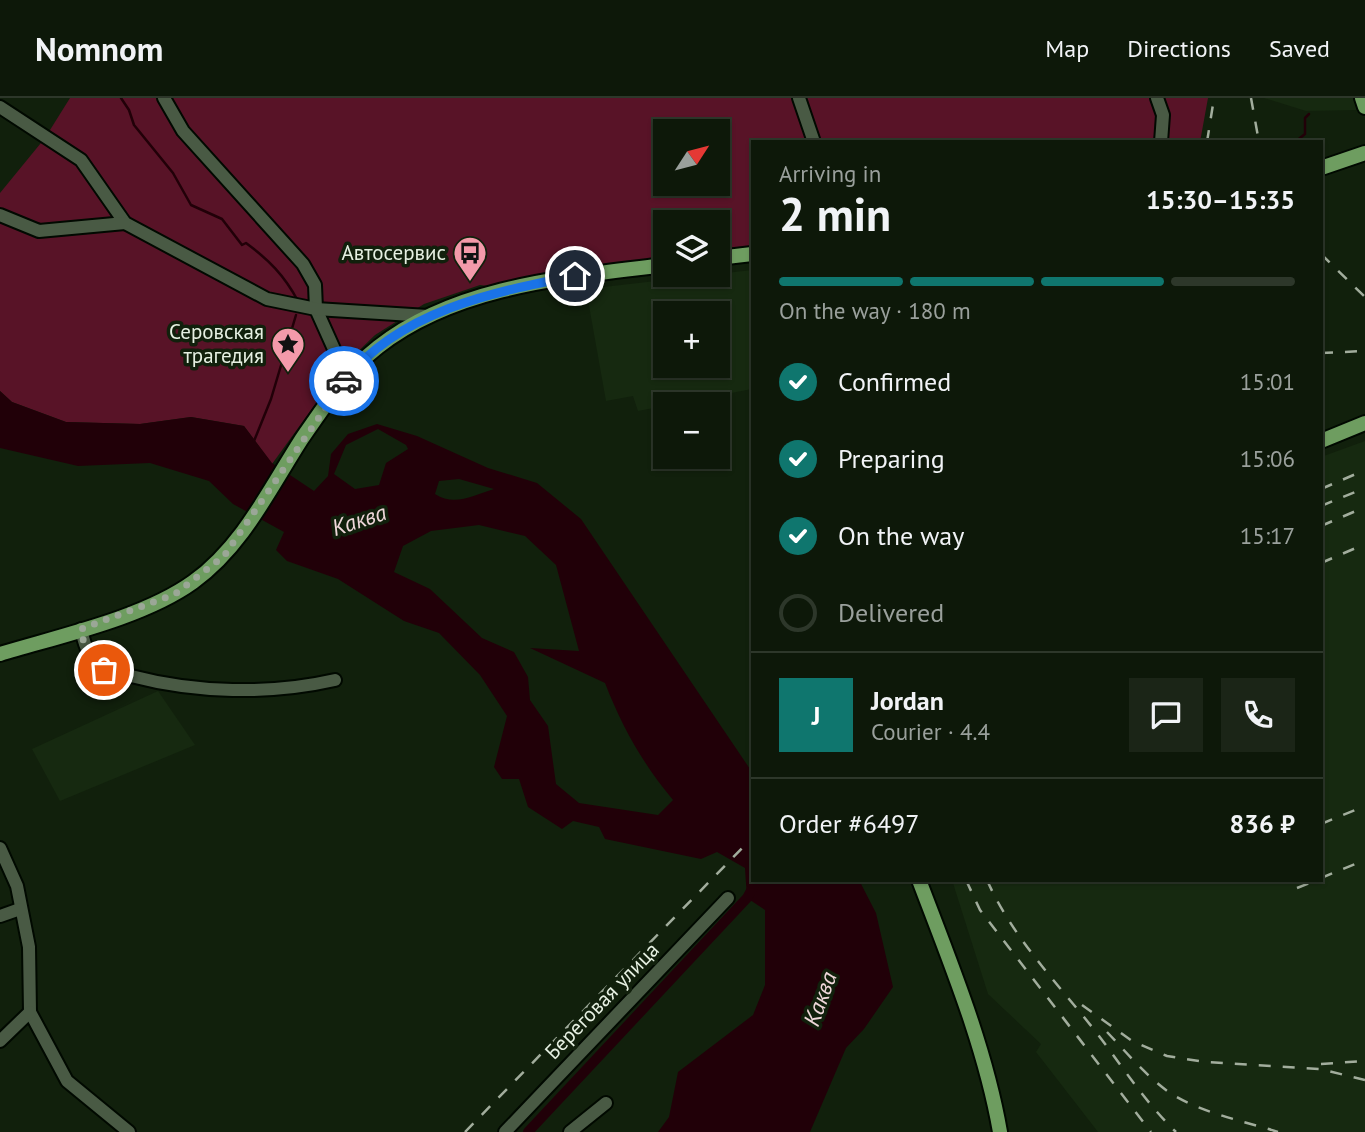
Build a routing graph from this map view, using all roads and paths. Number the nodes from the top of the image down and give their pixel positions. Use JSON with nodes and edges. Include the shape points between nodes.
{"nodes":[{"id":1,"x":164,"y":98,"type":"edge"},
{"id":2,"x":799,"y":98,"type":"edge"},
{"id":3,"x":1157,"y":98,"type":"edge"},
{"id":4,"x":1362,"y":98,"type":"edge"},
{"id":5,"x":0,"y":107,"type":"edge"},
{"id":6,"x":1365,"y":107,"type":"edge"},
{"id":7,"x":813,"y":140,"type":"edge"},
{"id":8,"x":1161,"y":140,"type":"edge"},
{"id":9,"x":1365,"y":153,"type":"edge"},
{"id":10,"x":1343,"y":160,"type":"junction"},
{"id":11,"x":1323,"y":167,"type":"edge"},
{"id":12,"x":1365,"y":167,"type":"edge"},
{"id":13,"x":0,"y":215,"type":"edge"},
{"id":14,"x":125,"y":223,"type":"junction"},
{"id":15,"x":751,"y":254,"type":"edge"},
{"id":16,"x":730,"y":257,"type":"edge"},
{"id":17,"x":653,"y":266,"type":"edge"},
{"id":18,"x":316,"y":309,"type":"junction"},
{"id":19,"x":428,"y":316,"type":"junction"},
{"id":20,"x":347,"y":378,"type":"junction"},
{"id":21,"x":1365,"y":423,"type":"edge"},
{"id":22,"x":1323,"y":440,"type":"edge"},
{"id":23,"x":81,"y":629,"type":"junction"},
{"id":24,"x":0,"y":654,"type":"edge"},
{"id":25,"x":335,"y":680,"type":"dead end"},
{"id":26,"x":0,"y":848,"type":"edge"},
{"id":27,"x":920,"y":882,"type":"edge"},
{"id":28,"x":728,"y":898,"type":"dead end"},
{"id":29,"x":20,"y":909,"type":"junction"},
{"id":30,"x":0,"y":916,"type":"edge"},
{"id":31,"x":30,"y":1012,"type":"junction"},
{"id":32,"x":0,"y":1041,"type":"edge"},
{"id":33,"x":606,"y":1103,"type":"dead end"},
{"id":34,"x":129,"y":1132,"type":"edge"},
{"id":35,"x":505,"y":1132,"type":"edge"},
{"id":36,"x":570,"y":1132,"type":"edge"},
{"id":37,"x":1000,"y":1132,"type":"edge"}],
"edges":[{"from":1,"to":18,"type":"street","via":[[183,131],[303,264],[315,285]]},
{"from":2,"to":7,"type":"street"},
{"from":3,"to":8,"type":"street","via":[[1163,115]]},
{"from":4,"to":6,"type":"main road"},
{"from":5,"to":14,"type":"street","via":[[81,160]]},
{"from":9,"to":10,"type":"main road"},
{"from":10,"to":11,"type":"main road"},
{"from":10,"to":12,"type":"main road"},
{"from":13,"to":14,"type":"street","via":[[39,231]]},
{"from":14,"to":18,"type":"street","via":[[267,299]]},
{"from":15,"to":16,"type":"main road"},
{"from":17,"to":19,"type":"main road","via":[[511,289]]},
{"from":18,"to":19,"type":"street"},
{"from":18,"to":20,"type":"street"},
{"from":19,"to":20,"type":"main road","via":[[379,347]]},
{"from":20,"to":23,"type":"main road","via":[[238,539],[212,567],[175,594]]},
{"from":21,"to":22,"type":"main road"},
{"from":23,"to":24,"type":"main road"},
{"from":23,"to":25,"type":"street","via":[[85,649],[104,670],[165,685],[297,689]]},
{"from":26,"to":29,"type":"street","via":[[17,886]]},
{"from":27,"to":37,"type":"main road","via":[[975,1038]]},
{"from":28,"to":35,"type":"street","name":"Береговая улица"},
{"from":29,"to":30,"type":"street"},
{"from":29,"to":31,"type":"street","via":[[29,947]]},
{"from":31,"to":32,"type":"street"},
{"from":31,"to":34,"type":"street","via":[[67,1081]]},
{"from":33,"to":36,"type":"street"}]}
